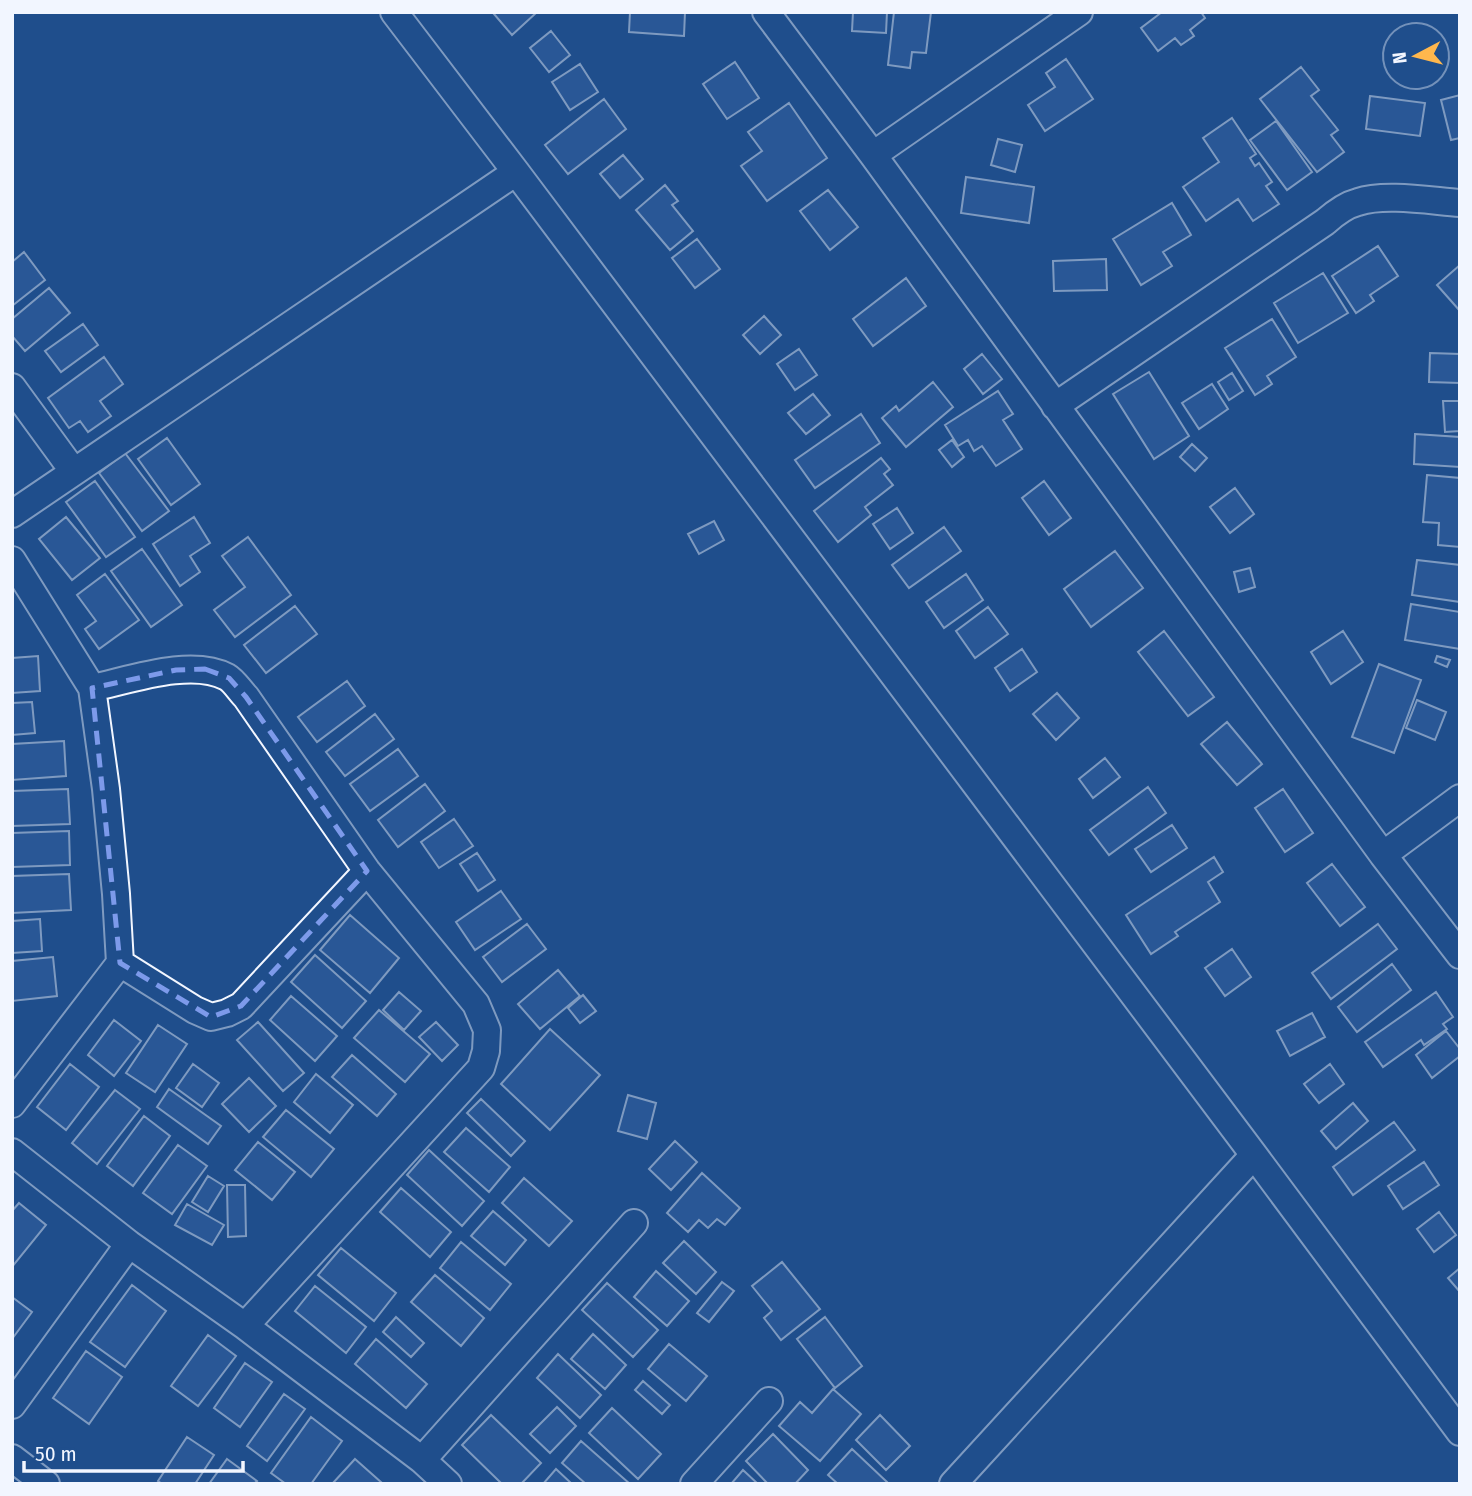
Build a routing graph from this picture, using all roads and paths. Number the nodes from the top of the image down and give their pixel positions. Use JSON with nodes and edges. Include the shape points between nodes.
{"nodes":[{"id":1,"x":394,"y":12,"type":"edge"},
{"id":2,"x":766,"y":12,"type":"edge"},
{"id":3,"x":1079,"y":12,"type":"edge"},
{"id":4,"x":873,"y":155,"type":"junction"},
{"id":5,"x":516,"y":172,"type":"junction"},
{"id":6,"x":1460,"y":203,"type":"edge"},
{"id":7,"x":12,"y":387,"type":"edge"},
{"id":8,"x":1055,"y":406,"type":"junction"},
{"id":9,"x":74,"y":472,"type":"junction"},
{"id":10,"x":12,"y":514,"type":"edge"},
{"id":11,"x":12,"y":560,"type":"edge"},
{"id":12,"x":92,"y":688,"type":"junction"},
{"id":13,"x":1460,"y":798,"type":"edge"},
{"id":14,"x":1383,"y":855,"type":"junction"},
{"id":15,"x":367,"y":871,"type":"junction"},
{"id":16,"x":1460,"y":955,"type":"edge"},
{"id":17,"x":120,"y":963,"type":"junction"},
{"id":18,"x":12,"y":1104,"type":"edge"},
{"id":19,"x":12,"y":1152,"type":"edge"},
{"id":20,"x":1254,"y":1155,"type":"junction"},
{"id":21,"x":634,"y":1223,"type":"dead end"},
{"id":22,"x":129,"y":1244,"type":"junction"},
{"id":23,"x":245,"y":1326,"type":"junction"},
{"id":24,"x":769,"y":1401,"type":"dead end"},
{"id":25,"x":12,"y":1405,"type":"edge"},
{"id":26,"x":1460,"y":1432,"type":"edge"},
{"id":27,"x":12,"y":1458,"type":"edge"},
{"id":28,"x":422,"y":1460,"type":"junction"},
{"id":29,"x":46,"y":1484,"type":"edge"},
{"id":30,"x":448,"y":1484,"type":"edge"},
{"id":31,"x":694,"y":1484,"type":"edge"},
{"id":32,"x":953,"y":1484,"type":"edge"}],
"edges":[{"from":1,"to":5,"type":"street"},
{"from":2,"to":4,"type":"street"},
{"from":3,"to":4,"type":"street"},
{"from":4,"to":8,"type":"street"},
{"from":5,"to":9,"type":"street"},
{"from":5,"to":20,"type":"street"},
{"from":6,"to":8,"type":"street","via":[[1385,198],[1358,202],[1336,212]]},
{"from":7,"to":9,"type":"street"},
{"from":8,"to":14,"type":"street"},
{"from":9,"to":10,"type":"street"},
{"from":11,"to":12,"type":"street"},
{"from":12,"to":15,"type":"street","via":[[176,670],[205,669],[229,678]]},
{"from":12,"to":17,"type":"street","via":[[106,789]]},
{"from":13,"to":14,"type":"street"},
{"from":14,"to":16,"type":"street"},
{"from":15,"to":17,"type":"street","via":[[241,1006],[227,1013],[211,1017],[195,1010]]},
{"from":15,"to":23,"type":"street","via":[[476,1004],[487,1030],[486,1051],[481,1068]]},
{"from":17,"to":18,"type":"street"},
{"from":19,"to":22,"type":"street"},
{"from":20,"to":26,"type":"street"},
{"from":20,"to":32,"type":"street"},
{"from":21,"to":28,"type":"street"},
{"from":22,"to":23,"type":"street"},
{"from":22,"to":25,"type":"street"},
{"from":23,"to":28,"type":"street"},
{"from":24,"to":31,"type":"street"},
{"from":27,"to":29,"type":"street"},
{"from":28,"to":30,"type":"street"}]}
